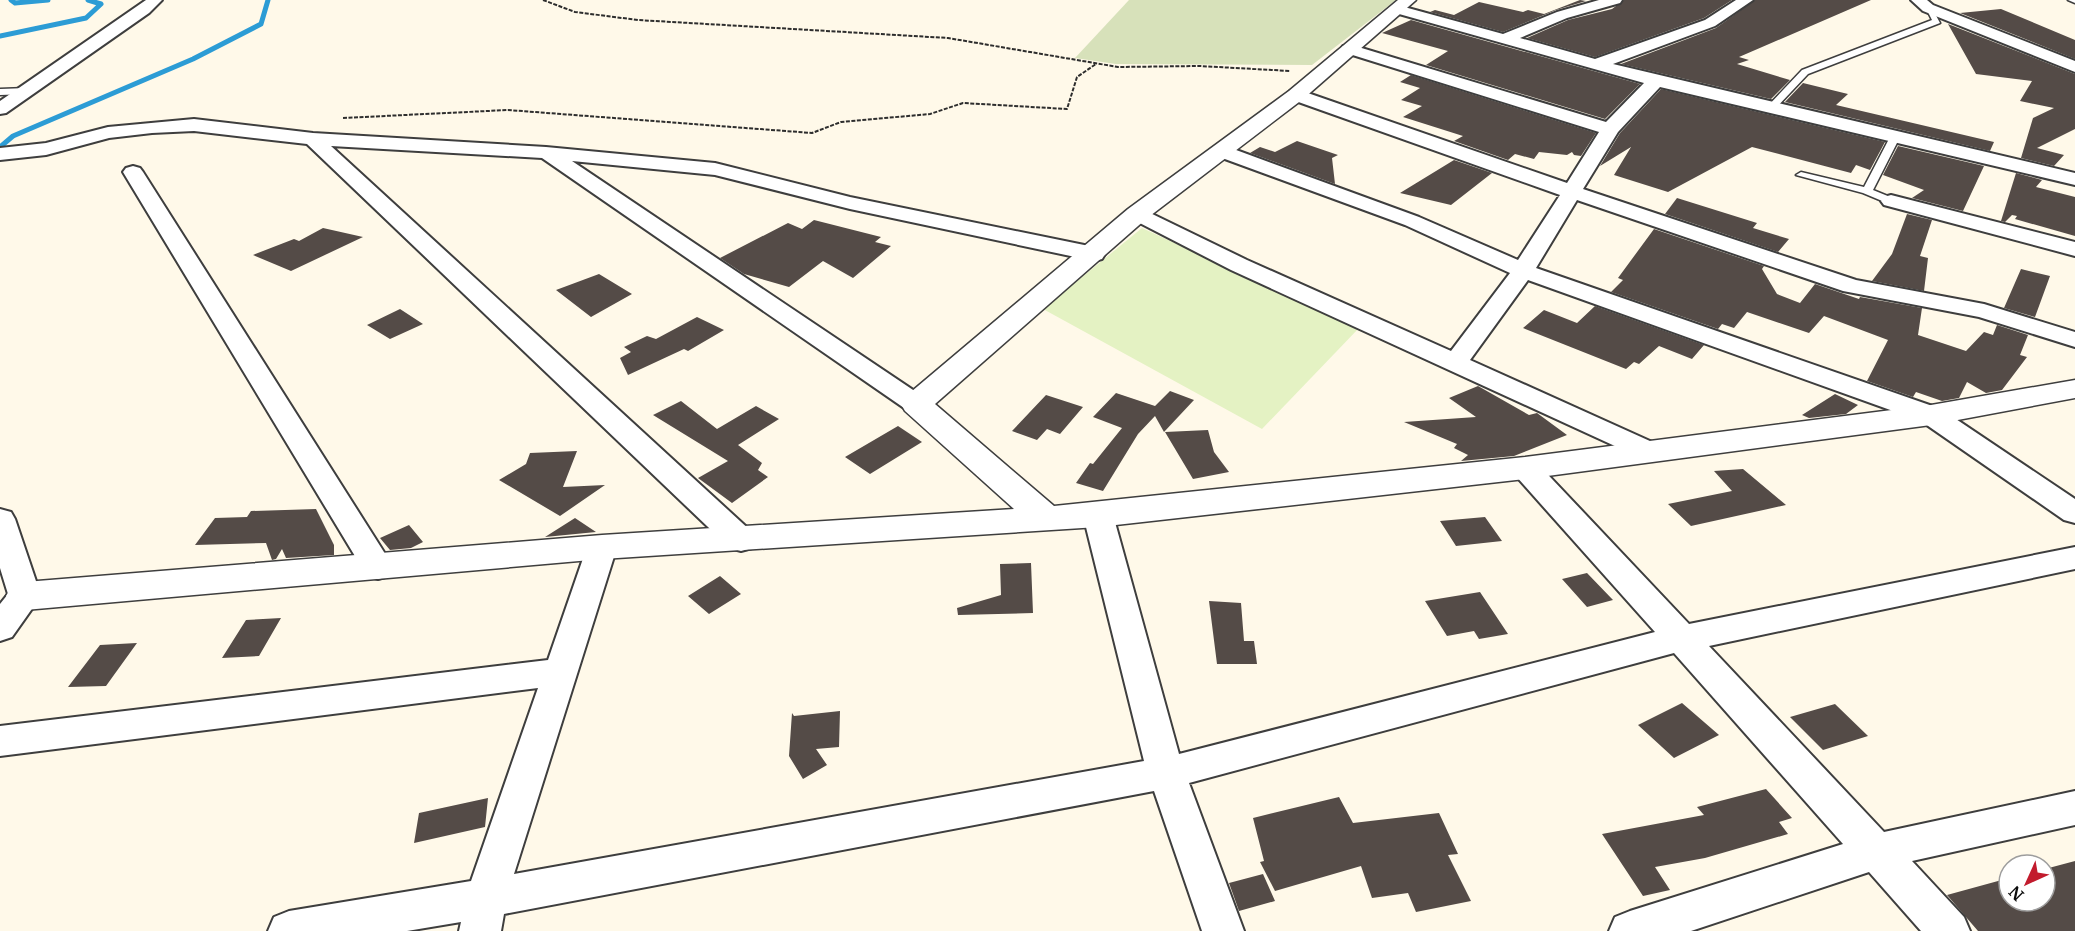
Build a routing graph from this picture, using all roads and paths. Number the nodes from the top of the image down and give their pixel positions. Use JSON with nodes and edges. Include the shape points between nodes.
{"nodes":[{"id":1,"x":155,"y":0,"type":"edge"},
{"id":2,"x":543,"y":0,"type":"edge"},
{"id":3,"x":1615,"y":0,"type":"edge"},
{"id":4,"x":1746,"y":0,"type":"edge"},
{"id":5,"x":1923,"y":2,"type":"edge"},
{"id":6,"x":1403,"y":5,"type":"edge"},
{"id":7,"x":1504,"y":39,"type":"junction"},
{"id":8,"x":1349,"y":49,"type":"junction"},
{"id":9,"x":1096,"y":64,"type":"junction"},
{"id":10,"x":1597,"y":64,"type":"junction"},
{"id":11,"x":2075,"y":67,"type":"edge"},
{"id":12,"x":1321,"y":73,"type":"junction"},
{"id":13,"x":1656,"y":81,"type":"junction"},
{"id":14,"x":27,"y":92,"type":"junction"},
{"id":15,"x":0,"y":93,"type":"edge"},
{"id":16,"x":1296,"y":95,"type":"junction"},
{"id":17,"x":1771,"y":108,"type":"junction"},
{"id":18,"x":0,"y":109,"type":"edge"},
{"id":19,"x":338,"y":118,"type":"dead end"},
{"id":20,"x":1610,"y":129,"type":"junction"},
{"id":21,"x":1895,"y":137,"type":"junction"},
{"id":22,"x":313,"y":139,"type":"junction"},
{"id":23,"x":1221,"y":151,"type":"junction"},
{"id":24,"x":546,"y":153,"type":"junction"},
{"id":25,"x":0,"y":154,"type":"edge"},
{"id":26,"x":133,"y":172,"type":"dead end"},
{"id":27,"x":1802,"y":175,"type":"dead end"},
{"id":28,"x":2075,"y":179,"type":"edge"},
{"id":29,"x":1572,"y":190,"type":"junction"},
{"id":30,"x":1867,"y":191,"type":"junction"},
{"id":31,"x":1892,"y":201,"type":"joint"},
{"id":32,"x":1137,"y":214,"type":"junction"},
{"id":33,"x":2075,"y":249,"type":"edge"},
{"id":34,"x":1094,"y":254,"type":"junction"},
{"id":35,"x":1523,"y":271,"type":"junction"},
{"id":36,"x":2075,"y":339,"type":"edge"},
{"id":37,"x":1455,"y":363,"type":"junction"},
{"id":38,"x":2075,"y":388,"type":"edge"},
{"id":39,"x":916,"y":404,"type":"junction"},
{"id":40,"x":1931,"y":415,"type":"junction"},
{"id":41,"x":1651,"y":452,"type":"junction"},
{"id":42,"x":1525,"y":468,"type":"junction"},
{"id":43,"x":2075,"y":513,"type":"edge"},
{"id":44,"x":1098,"y":516,"type":"junction"},
{"id":45,"x":1046,"y":518,"type":"junction"},
{"id":46,"x":0,"y":519,"type":"edge"},
{"id":47,"x":741,"y":540,"type":"junction"},
{"id":48,"x":602,"y":547,"type":"junction"},
{"id":49,"x":2075,"y":558,"type":"edge"},
{"id":50,"x":378,"y":568,"type":"junction"},
{"id":51,"x":12,"y":597,"type":"edge"},
{"id":52,"x":0,"y":628,"type":"edge"},
{"id":53,"x":1680,"y":639,"type":"junction"},
{"id":54,"x":560,"y":672,"type":"junction"},
{"id":55,"x":0,"y":741,"type":"edge"},
{"id":56,"x":1166,"y":773,"type":"junction"},
{"id":57,"x":2075,"y":808,"type":"edge"},
{"id":58,"x":1877,"y":851,"type":"junction"},
{"id":59,"x":483,"y":914,"type":"edge"},
{"id":60,"x":289,"y":931,"type":"edge"},
{"id":61,"x":1223,"y":931,"type":"edge"},
{"id":62,"x":1630,"y":931,"type":"edge"},
{"id":63,"x":1949,"y":931,"type":"edge"}],
"edges":[{"from":1,"to":14,"type":"street"},
{"from":2,"to":9,"type":"path","via":[[575,12],[638,20],[948,38]]},
{"from":3,"to":7,"type":"street","via":[[1562,15]]},
{"from":4,"to":10,"type":"street","via":[[1710,23]]},
{"from":5,"to":11,"type":"street"},
{"from":5,"to":17,"type":"lane","via":[[1937,21],[1805,72]]},
{"from":6,"to":7,"type":"street"},
{"from":6,"to":8,"type":"street"},
{"from":7,"to":10,"type":"street"},
{"from":8,"to":12,"type":"street"},
{"from":8,"to":20,"type":"street"},
{"from":9,"to":12,"type":"path"},
{"from":9,"to":19,"type":"path","via":[[1077,77],[1067,109],[963,103],[930,114],[840,122],[812,133],[508,110]]},
{"from":10,"to":13,"type":"street"},
{"from":12,"to":16,"type":"street"},
{"from":13,"to":17,"type":"street"},
{"from":13,"to":20,"type":"street"},
{"from":14,"to":15,"type":"lane"},
{"from":14,"to":18,"type":"street"},
{"from":16,"to":23,"type":"street"},
{"from":16,"to":29,"type":"street"},
{"from":17,"to":21,"type":"street"},
{"from":20,"to":29,"type":"street"},
{"from":21,"to":28,"type":"street"},
{"from":21,"to":30,"type":"lane"},
{"from":22,"to":24,"type":"street"},
{"from":22,"to":25,"type":"street","via":[[194,125],[152,127],[108,133],[46,149]]},
{"from":22,"to":47,"type":"street"},
{"from":23,"to":32,"type":"street"},
{"from":23,"to":35,"type":"street","via":[[1412,221]]},
{"from":24,"to":34,"type":"street","via":[[715,169],[850,203]]},
{"from":24,"to":39,"type":"street"},
{"from":26,"to":50,"type":"street"},
{"from":27,"to":30,"type":"lane"},
{"from":29,"to":35,"type":"street"},
{"from":29,"to":36,"type":"street","via":[[1851,286],[1984,311]]},
{"from":30,"to":31,"type":"lane"},
{"from":31,"to":33,"type":"street"},
{"from":32,"to":34,"type":"street"},
{"from":32,"to":37,"type":"street"},
{"from":34,"to":39,"type":"street"},
{"from":35,"to":37,"type":"street"},
{"from":35,"to":40,"type":"street"},
{"from":37,"to":41,"type":"street"},
{"from":38,"to":40,"type":"street"},
{"from":39,"to":45,"type":"street"},
{"from":40,"to":41,"type":"street"},
{"from":40,"to":43,"type":"street"},
{"from":41,"to":42,"type":"street"},
{"from":42,"to":44,"type":"street"},
{"from":42,"to":53,"type":"street"},
{"from":44,"to":45,"type":"street"},
{"from":44,"to":56,"type":"street"},
{"from":45,"to":47,"type":"street"},
{"from":46,"to":51,"type":"street"},
{"from":47,"to":48,"type":"street"},
{"from":48,"to":50,"type":"street"},
{"from":48,"to":54,"type":"street"},
{"from":49,"to":53,"type":"street"},
{"from":50,"to":51,"type":"street"},
{"from":51,"to":52,"type":"street"},
{"from":53,"to":56,"type":"street"},
{"from":53,"to":58,"type":"street"},
{"from":54,"to":55,"type":"street"},
{"from":54,"to":59,"type":"street"},
{"from":56,"to":59,"type":"street"},
{"from":56,"to":61,"type":"street"},
{"from":57,"to":58,"type":"street"},
{"from":58,"to":62,"type":"street"},
{"from":58,"to":63,"type":"street"},
{"from":59,"to":60,"type":"street"}]}
